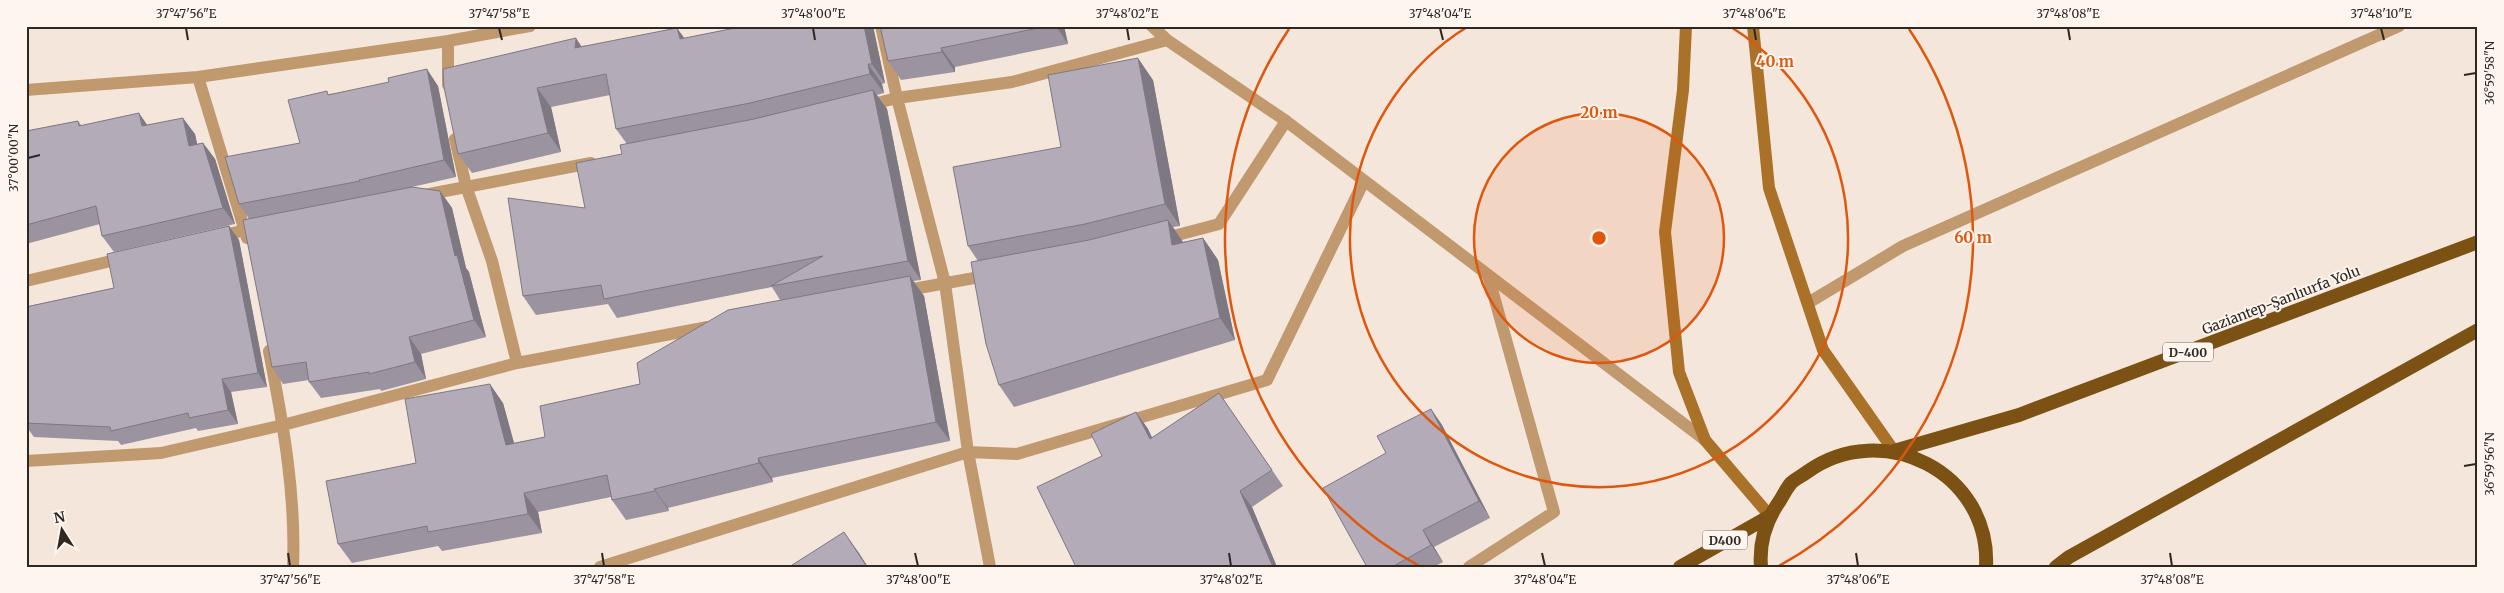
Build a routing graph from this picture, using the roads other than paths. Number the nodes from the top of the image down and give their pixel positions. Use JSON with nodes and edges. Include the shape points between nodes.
{"nodes":[{"id":1,"x":530,"y":26,"type":"edge"},
{"id":2,"x":881,"y":26,"type":"edge"},
{"id":3,"x":1152,"y":26,"type":"edge"},
{"id":4,"x":1686,"y":26,"type":"edge"},
{"id":5,"x":1753,"y":26,"type":"edge"},
{"id":6,"x":2398,"y":26,"type":"edge"},
{"id":7,"x":1166,"y":40,"type":"junction"},
{"id":8,"x":448,"y":41,"type":"junction"},
{"id":9,"x":198,"y":77,"type":"junction"},
{"id":10,"x":26,"y":90,"type":"edge"},
{"id":11,"x":448,"y":98,"type":"edge"},
{"id":12,"x":897,"y":98,"type":"junction"},
{"id":13,"x":850,"y":109,"type":"edge"},
{"id":14,"x":1286,"y":121,"type":"junction"},
{"id":15,"x":452,"y":125,"type":"edge"},
{"id":16,"x":601,"y":161,"type":"edge"},
{"id":17,"x":1364,"y":181,"type":"junction"},
{"id":18,"x":466,"y":186,"type":"junction"},
{"id":19,"x":408,"y":198,"type":"edge"},
{"id":20,"x":274,"y":224,"type":"edge"},
{"id":21,"x":246,"y":230,"type":"junction"},
{"id":22,"x":207,"y":239,"type":"edge"},
{"id":23,"x":1147,"y":242,"type":"edge"},
{"id":24,"x":2478,"y":242,"type":"edge"},
{"id":25,"x":249,"y":250,"type":"edge"},
{"id":26,"x":141,"y":254,"type":"edge"},
{"id":27,"x":1000,"y":273,"type":"edge"},
{"id":28,"x":1488,"y":275,"type":"junction"},
{"id":29,"x":26,"y":281,"type":"edge"},
{"id":30,"x":945,"y":283,"type":"junction"},
{"id":31,"x":886,"y":294,"type":"edge"},
{"id":32,"x":1808,"y":303,"type":"junction"},
{"id":33,"x":721,"y":325,"type":"edge"},
{"id":34,"x":2478,"y":330,"type":"edge"},
{"id":35,"x":266,"y":337,"type":"edge"},
{"id":36,"x":518,"y":363,"type":"junction"},
{"id":37,"x":284,"y":425,"type":"junction"},
{"id":38,"x":1705,"y":440,"type":"junction"},
{"id":39,"x":1894,"y":451,"type":"junction"},
{"id":40,"x":968,"y":452,"type":"junction"},
{"id":41,"x":26,"y":461,"type":"edge"},
{"id":42,"x":1770,"y":516,"type":"junction"},
{"id":43,"x":293,"y":567,"type":"edge"},
{"id":44,"x":600,"y":567,"type":"edge"},
{"id":45,"x":990,"y":567,"type":"edge"},
{"id":46,"x":1469,"y":567,"type":"edge"},
{"id":47,"x":1680,"y":567,"type":"edge"},
{"id":48,"x":1761,"y":567,"type":"edge"},
{"id":49,"x":1986,"y":567,"type":"edge"},
{"id":50,"x":2056,"y":567,"type":"edge"}],
"edges":[{"from":1,"to":8,"type":"street"},
{"from":2,"to":12,"type":"street"},
{"from":3,"to":7,"type":"street"},
{"from":4,"to":38,"type":"main road","via":[[1683,90],[1665,232],[1679,372]]},
{"from":5,"to":32,"type":"main road","via":[[1769,188]]},
{"from":6,"to":32,"type":"street","via":[[1903,246]]},
{"from":7,"to":12,"type":"street","via":[[1012,82]]},
{"from":7,"to":14,"type":"street"},
{"from":8,"to":9,"type":"street"},
{"from":8,"to":11,"type":"street"},
{"from":9,"to":10,"type":"street"},
{"from":9,"to":21,"type":"street"},
{"from":12,"to":13,"type":"street"},
{"from":12,"to":30,"type":"street"},
{"from":14,"to":17,"type":"street"},
{"from":14,"to":23,"type":"street","via":[[1219,224]]},
{"from":15,"to":18,"type":"street"},
{"from":16,"to":18,"type":"street"},
{"from":17,"to":28,"type":"street"},
{"from":17,"to":40,"type":"street","via":[[1266,380],[1017,454]]},
{"from":18,"to":19,"type":"street"},
{"from":18,"to":36,"type":"street","via":[[492,261]]},
{"from":20,"to":21,"type":"street"},
{"from":21,"to":22,"type":"street"},
{"from":21,"to":25,"type":"street"},
{"from":24,"to":39,"type":"highway","name":"Gaziantep-Şanlıurfa Yolu","number":"D-400","via":[[2019,415]]},
{"from":26,"to":29,"type":"street"},
{"from":27,"to":30,"type":"street"},
{"from":28,"to":38,"type":"street"},
{"from":28,"to":46,"type":"street","via":[[1554,512]]},
{"from":30,"to":31,"type":"street"},
{"from":30,"to":40,"type":"street"},
{"from":32,"to":39,"type":"main road","via":[[1823,350]]},
{"from":33,"to":36,"type":"street"},
{"from":34,"to":50,"type":"highway"},
{"from":35,"to":37,"type":"street"},
{"from":36,"to":37,"type":"street"},
{"from":37,"to":41,"type":"street","via":[[161,453]]},
{"from":37,"to":43,"type":"street","via":[[295,525]]},
{"from":38,"to":42,"type":"main road"},
{"from":39,"to":42,"type":"highway","via":[[1858,450],[1823,460],[1791,483]]},
{"from":39,"to":49,"type":"highway","via":[[1928,463],[1957,485],[1978,515],[1987,550]]},
{"from":40,"to":44,"type":"street"},
{"from":40,"to":45,"type":"street"},
{"from":42,"to":47,"type":"highway","number":"D400"},
{"from":42,"to":48,"type":"highway","via":[[1760,553]]}]}
